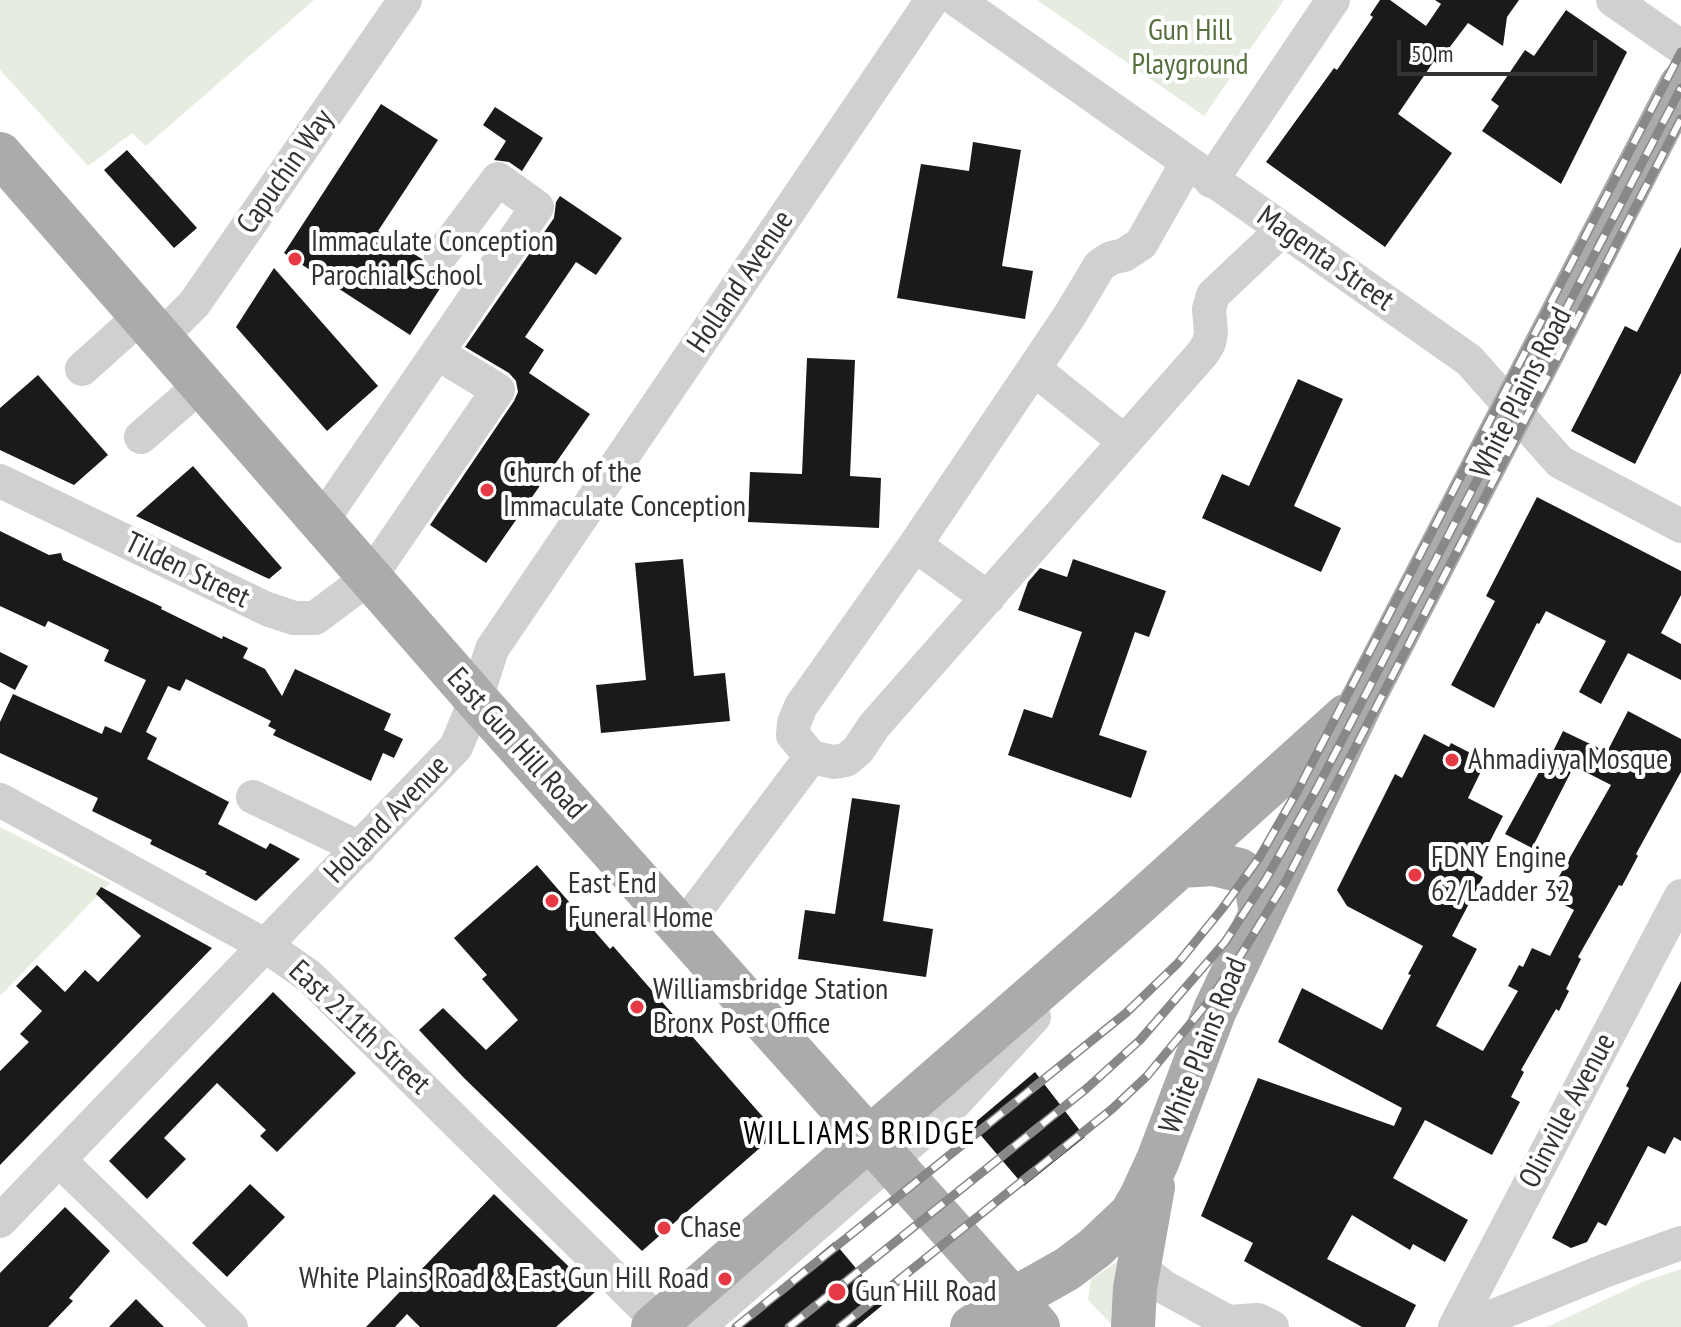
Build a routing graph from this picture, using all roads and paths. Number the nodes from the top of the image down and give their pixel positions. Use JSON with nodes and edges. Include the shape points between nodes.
{"nodes":[{"id":1,"x":405,"y":0,"type":"edge"},
{"id":2,"x":932,"y":0,"type":"edge"},
{"id":3,"x":957,"y":0,"type":"edge"},
{"id":4,"x":1333,"y":0,"type":"edge"},
{"id":5,"x":1613,"y":0,"type":"edge"},
{"id":6,"x":1681,"y":47,"type":"edge"},
{"id":7,"x":1676,"y":106,"type":"edge"},
{"id":8,"x":0,"y":154,"type":"edge"},
{"id":9,"x":1199,"y":172,"type":"junction"},
{"id":10,"x":1283,"y":229,"type":"junction"},
{"id":11,"x":441,"y":255,"type":"dead end"},
{"id":12,"x":150,"y":327,"type":"junction"},
{"id":13,"x":437,"y":353,"type":"junction"},
{"id":14,"x":82,"y":369,"type":"dead end"},
{"id":15,"x":1034,"y":369,"type":"junction"},
{"id":16,"x":201,"y":385,"type":"junction"},
{"id":17,"x":1513,"y":410,"type":"junction"},
{"id":18,"x":141,"y":437,"type":"dead end"},
{"id":19,"x":1124,"y":441,"type":"junction"},
{"id":20,"x":0,"y":481,"type":"edge"},
{"id":21,"x":321,"y":522,"type":"junction"},
{"id":22,"x":1681,"y":526,"type":"edge"},
{"id":23,"x":915,"y":545,"type":"junction"},
{"id":24,"x":370,"y":577,"type":"junction"},
{"id":25,"x":988,"y":598,"type":"junction"},
{"id":26,"x":476,"y":699,"type":"junction"},
{"id":27,"x":1362,"y":701,"type":"junction"},
{"id":28,"x":811,"y":757,"type":"junction"},
{"id":29,"x":253,"y":797,"type":"dead end"},
{"id":30,"x":0,"y":800,"type":"edge"},
{"id":31,"x":360,"y":848,"type":"junction"},
{"id":32,"x":1180,"y":866,"type":"junction"},
{"id":33,"x":1681,"y":896,"type":"edge"},
{"id":34,"x":1261,"y":914,"type":"junction"},
{"id":35,"x":682,"y":929,"type":"junction"},
{"id":36,"x":266,"y":946,"type":"junction"},
{"id":37,"x":880,"y":1149,"type":"junction"},
{"id":38,"x":59,"y":1160,"type":"junction"},
{"id":39,"x":1158,"y":1160,"type":"junction"},
{"id":40,"x":0,"y":1221,"type":"edge"},
{"id":41,"x":1681,"y":1243,"type":"edge"},
{"id":42,"x":1138,"y":1267,"type":"junction"},
{"id":43,"x":1025,"y":1313,"type":"edge"},
{"id":44,"x":1185,"y":1313,"type":"edge"},
{"id":45,"x":659,"y":1325,"type":"edge"},
{"id":46,"x":1261,"y":1325,"type":"edge"},
{"id":47,"x":231,"y":1327,"type":"edge"},
{"id":48,"x":972,"y":1327,"type":"edge"},
{"id":49,"x":1133,"y":1327,"type":"edge"},
{"id":50,"x":1455,"y":1327,"type":"edge"},
{"id":51,"x":1467,"y":1327,"type":"edge"}],
"edges":[{"from":1,"to":12,"type":"street","name":"Capuchin Way","via":[[194,304]]},
{"from":2,"to":26,"type":"street","name":"Holland Avenue","via":[[492,649]]},
{"from":3,"to":9,"type":"street","name":"Magenta Street"},
{"from":4,"to":9,"type":"street"},
{"from":5,"to":6,"type":"street"},
{"from":7,"to":17,"type":"main road","name":"White Plains Road"},
{"from":8,"to":12,"type":"main road","name":"East Gun Hill Road"},
{"from":9,"to":10,"type":"street","name":"Magenta Street"},
{"from":9,"to":15,"type":"street","via":[[1135,250],[1100,265]]},
{"from":10,"to":17,"type":"street","name":"Magenta Street","via":[[1469,360]]},
{"from":10,"to":19,"type":"street","via":[[1213,295],[1209,343]]},
{"from":11,"to":13,"type":"street","via":[[498,179],[537,207]]},
{"from":12,"to":14,"type":"street","name":"Capuchin Way"},
{"from":12,"to":16,"type":"main road","name":"East Gun Hill Road"},
{"from":13,"to":21,"type":"street"},
{"from":13,"to":24,"type":"street","name":"Tilden Street","via":[[498,390]]},
{"from":15,"to":19,"type":"street"},
{"from":15,"to":23,"type":"street"},
{"from":16,"to":18,"type":"street"},
{"from":16,"to":21,"type":"main road","name":"East Gun Hill Road"},
{"from":17,"to":22,"type":"street","name":"Magenta Street","via":[[1560,462]]},
{"from":17,"to":27,"type":"main road","name":"White Plains Road"},
{"from":19,"to":25,"type":"street"},
{"from":20,"to":24,"type":"street","name":"Tilden Street","via":[[294,618],[315,618]]},
{"from":21,"to":24,"type":"main road","name":"East Gun Hill Road"},
{"from":23,"to":25,"type":"street"},
{"from":23,"to":28,"type":"street","via":[[801,706],[793,735]]},
{"from":24,"to":26,"type":"main road","name":"East Gun Hill Road"},
{"from":25,"to":28,"type":"street","via":[[858,750],[834,762]]},
{"from":26,"to":31,"type":"street","name":"Holland Avenue","via":[[456,747]]},
{"from":26,"to":35,"type":"main road","name":"East Gun Hill Road"},
{"from":27,"to":32,"type":"main road","name":"White Plains Road"},
{"from":27,"to":34,"type":"main road","name":"White Plains Road"},
{"from":28,"to":35,"type":"street"},
{"from":29,"to":31,"type":"street"},
{"from":30,"to":36,"type":"street","name":"East 211th Street"},
{"from":31,"to":36,"type":"street","name":"Holland Avenue"},
{"from":32,"to":34,"type":"main road","via":[[1214,864],[1239,870],[1257,890]]},
{"from":32,"to":37,"type":"main road","name":"White Plains Road"},
{"from":33,"to":50,"type":"street","name":"Olinville Avenue"},
{"from":34,"to":39,"type":"main road","name":"White Plains Road","via":[[1215,1010]]},
{"from":35,"to":37,"type":"main road","name":"East Gun Hill Road"},
{"from":36,"to":38,"type":"street","name":"Holland Avenue"},
{"from":36,"to":45,"type":"street","name":"East 211th Street","via":[[309,976]]},
{"from":37,"to":43,"type":"main road","name":"East Gun Hill Road"},
{"from":37,"to":45,"type":"main road","name":"White Plains Road"},
{"from":38,"to":40,"type":"street","name":"Holland Avenue"},
{"from":38,"to":47,"type":"street"},
{"from":39,"to":42,"type":"main road"},
{"from":39,"to":43,"type":"main road","name":"White Plains Road","via":[[1131,1214]]},
{"from":41,"to":51,"type":"street"},
{"from":42,"to":44,"type":"street"},
{"from":42,"to":49,"type":"main road"},
{"from":43,"to":48,"type":"main road","name":"White Plains Road"},
{"from":44,"to":46,"type":"street"}]}
